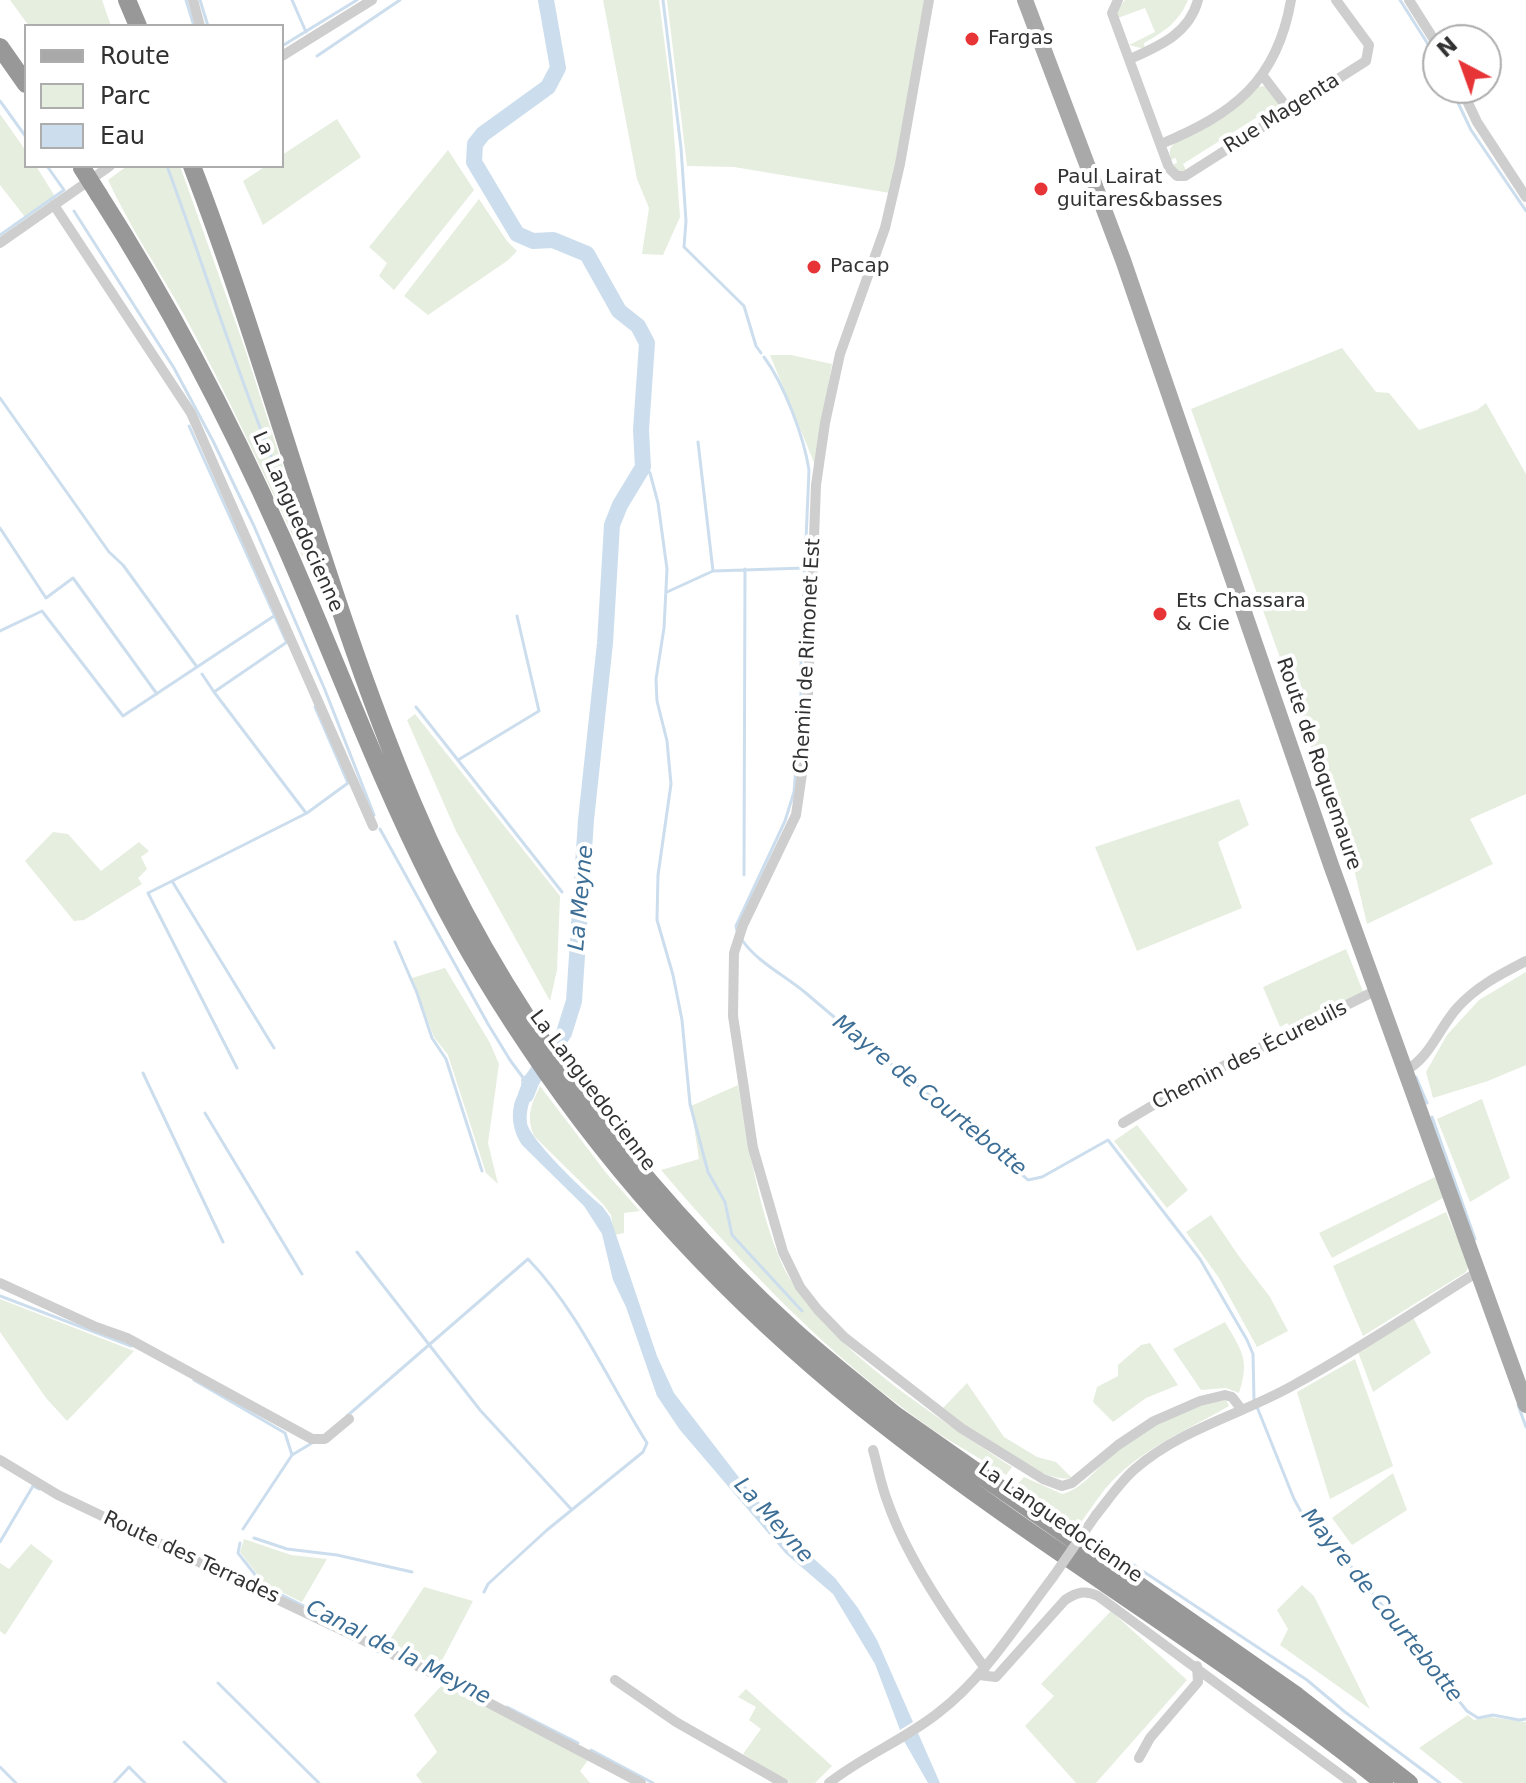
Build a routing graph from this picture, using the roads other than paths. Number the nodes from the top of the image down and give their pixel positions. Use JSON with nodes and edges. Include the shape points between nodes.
{"nodes":[{"id":1,"x":127,"y":0,"type":"edge"},
{"id":2,"x":193,"y":0,"type":"edge"},
{"id":3,"x":372,"y":0,"type":"edge"},
{"id":4,"x":929,"y":0,"type":"edge"},
{"id":5,"x":1025,"y":0,"type":"edge"},
{"id":6,"x":1118,"y":0,"type":"edge"},
{"id":7,"x":1198,"y":0,"type":"edge"},
{"id":8,"x":1291,"y":0,"type":"edge"},
{"id":9,"x":1336,"y":0,"type":"edge"},
{"id":10,"x":1409,"y":0,"type":"edge"},
{"id":11,"x":137,"y":24,"type":"edge"},
{"id":12,"x":199,"y":24,"type":"edge"},
{"id":13,"x":1424,"y":24,"type":"edge"},
{"id":14,"x":0,"y":47,"type":"edge"},
{"id":15,"x":284,"y":55,"type":"edge"},
{"id":16,"x":1130,"y":59,"type":"junction"},
{"id":17,"x":1263,"y":76,"type":"junction"},
{"id":18,"x":24,"y":81,"type":"edge"},
{"id":19,"x":1469,"y":104,"type":"edge"},
{"id":20,"x":1289,"y":110,"type":"junction"},
{"id":21,"x":1161,"y":144,"type":"junction"},
{"id":22,"x":83,"y":168,"type":"edge"},
{"id":23,"x":107,"y":168,"type":"edge"},
{"id":24,"x":193,"y":168,"type":"edge"},
{"id":25,"x":1526,"y":197,"type":"edge"},
{"id":26,"x":54,"y":205,"type":"junction"},
{"id":27,"x":0,"y":243,"type":"edge"},
{"id":28,"x":373,"y":826,"type":"dead end"},
{"id":29,"x":1526,"y":961,"type":"edge"},
{"id":30,"x":1377,"y":990,"type":"junction"},
{"id":31,"x":536,"y":1043,"type":"junction"},
{"id":32,"x":554,"y":1070,"type":"junction"},
{"id":33,"x":1406,"y":1070,"type":"junction"},
{"id":34,"x":1123,"y":1123,"type":"dead end"},
{"id":35,"x":1479,"y":1271,"type":"junction"},
{"id":36,"x":0,"y":1283,"type":"edge"},
{"id":37,"x":1526,"y":1405,"type":"edge"},
{"id":38,"x":1251,"y":1407,"type":"junction"},
{"id":39,"x":349,"y":1419,"type":"dead end"},
{"id":40,"x":873,"y":1450,"type":"dead end"},
{"id":41,"x":0,"y":1460,"type":"edge"},
{"id":42,"x":1197,"y":1666,"type":"junction"},
{"id":43,"x":982,"y":1672,"type":"junction"},
{"id":44,"x":615,"y":1680,"type":"dead end"},
{"id":45,"x":1139,"y":1758,"type":"dead end"},
{"id":46,"x":641,"y":1783,"type":"edge"},
{"id":47,"x":783,"y":1783,"type":"edge"},
{"id":48,"x":829,"y":1783,"type":"edge"},
{"id":49,"x":1352,"y":1783,"type":"edge"},
{"id":50,"x":1384,"y":1783,"type":"edge"},
{"id":51,"x":1409,"y":1783,"type":"edge"}],
"edges":[{"from":1,"to":11,"type":"highway"},
{"from":2,"to":12,"type":"street"},
{"from":3,"to":15,"type":"street"},
{"from":4,"to":38,"type":"street","name":"Chemin de Rimonet Est","via":[[885,228],[840,354],[825,423],[816,485],[806,746],[796,815],[734,953],[733,1016],[753,1148],[783,1252],[818,1310],[844,1337],[961,1428],[1043,1479],[1062,1486],[1072,1483],[1142,1428],[1200,1401],[1225,1395]]},
{"from":5,"to":30,"type":"main road","name":"Route de Roquemaure","via":[[1123,260]]},
{"from":6,"to":16,"type":"street","name":"Rue Magenta","via":[[1112,13]]},
{"from":7,"to":16,"type":"street","via":[[1186,26],[1168,42]]},
{"from":8,"to":17,"type":"street"},
{"from":9,"to":20,"type":"street","name":"Rue Magenta","via":[[1369,45],[1366,61]]},
{"from":10,"to":13,"type":"street"},
{"from":14,"to":18,"type":"highway"},
{"from":16,"to":21,"type":"street","name":"Rue Magenta"},
{"from":17,"to":20,"type":"street"},
{"from":17,"to":21,"type":"street","via":[[1219,116]]},
{"from":19,"to":25,"type":"street"},
{"from":20,"to":21,"type":"street","name":"Rue Magenta","via":[[1185,176],[1172,173]]},
{"from":22,"to":31,"type":"highway","name":"La Languedocienne","bridge":true,"via":[[181,333],[248,465],[434,886],[500,1002]]},
{"from":23,"to":26,"type":"street"},
{"from":24,"to":31,"type":"highway","name":"La Languedocienne","via":[[394,758],[448,879]]},
{"from":26,"to":27,"type":"street"},
{"from":26,"to":28,"type":"street","via":[[191,413]]},
{"from":29,"to":33,"type":"street","via":[[1468,996],[1420,1060]]},
{"from":30,"to":33,"type":"main road","name":"Route de Roquemaure"},
{"from":30,"to":34,"type":"street","name":"Chemin des Écureuils","via":[[1197,1079]]},
{"from":31,"to":32,"type":"highway","name":"La Languedocienne"},
{"from":32,"to":50,"type":"highway","name":"La Languedocienne","via":[[622,1170],[694,1253],[826,1377],[927,1458],[1227,1664]]},
{"from":32,"to":51,"type":"highway","name":"La Languedocienne","via":[[705,1243],[796,1333],[895,1415],[1297,1696]]},
{"from":33,"to":35,"type":"main road","name":"Route de Roquemaure"},
{"from":35,"to":37,"type":"main road","name":"Route de Roquemaure"},
{"from":35,"to":38,"type":"street","via":[[1354,1352]]},
{"from":36,"to":39,"type":"street","via":[[127,1338],[312,1439],[325,1439]]},
{"from":38,"to":43,"type":"street","bridge":true,"via":[[1197,1429],[1151,1456],[1122,1481]]},
{"from":40,"to":43,"type":"street","via":[[901,1535]]},
{"from":41,"to":46,"type":"street","name":"Route des Terrades","via":[[58,1495],[432,1673]]},
{"from":42,"to":43,"type":"street","via":[[1088,1591],[1065,1600],[996,1677]]},
{"from":42,"to":45,"type":"street","via":[[1198,1682]]},
{"from":42,"to":49,"type":"street"},
{"from":43,"to":48,"type":"street","via":[[949,1705]]},
{"from":44,"to":47,"type":"street"}]}
